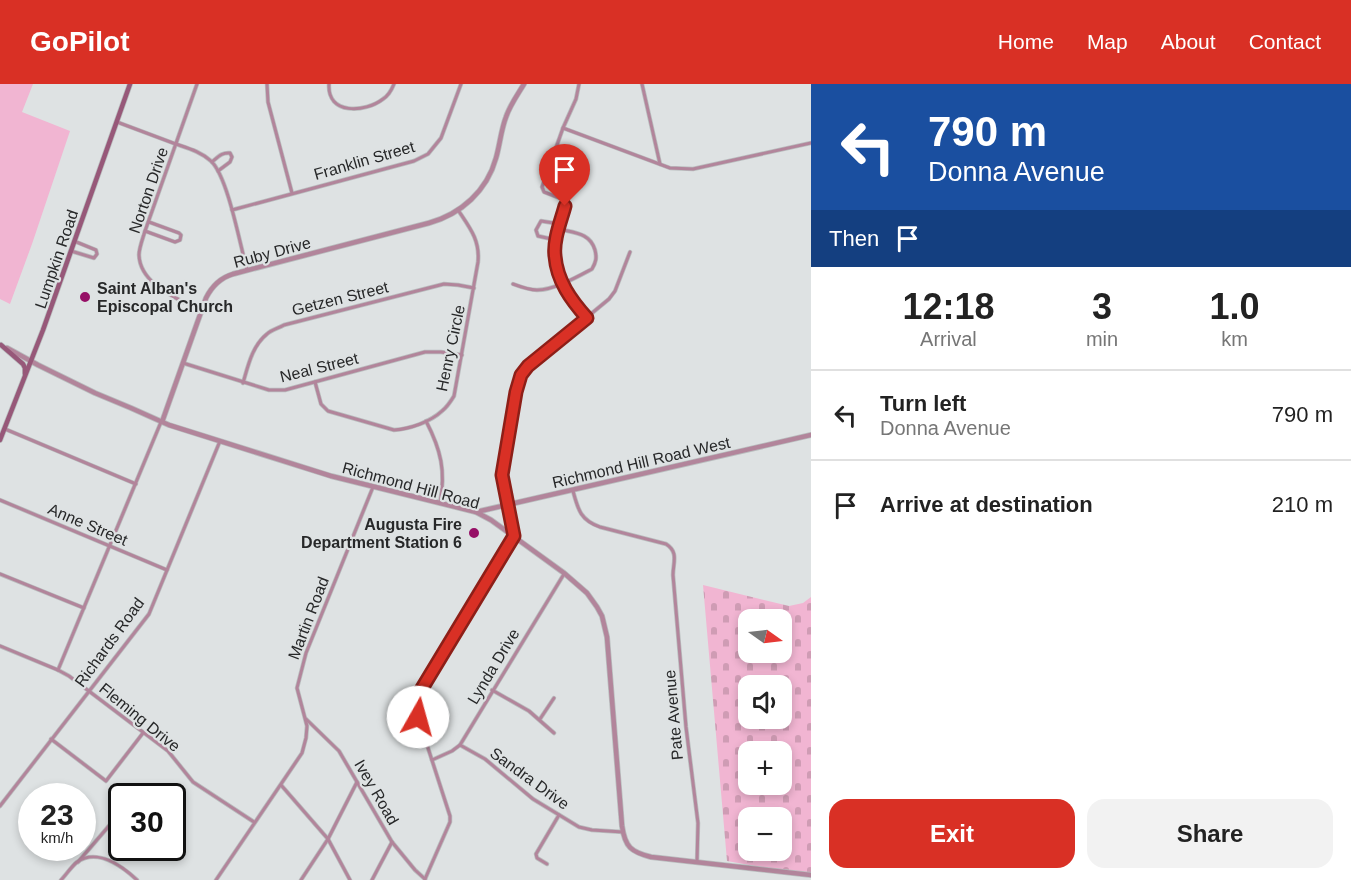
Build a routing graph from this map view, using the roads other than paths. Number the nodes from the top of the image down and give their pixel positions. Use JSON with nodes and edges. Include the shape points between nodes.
{"nodes":[{"id":1,"x":130,"y":84,"type":"edge"},
{"id":2,"x":197,"y":84,"type":"edge"},
{"id":3,"x":267,"y":84,"type":"edge"},
{"id":4,"x":329,"y":84,"type":"edge"},
{"id":5,"x":394,"y":84,"type":"edge"},
{"id":6,"x":461,"y":84,"type":"edge"},
{"id":7,"x":524,"y":84,"type":"edge"},
{"id":8,"x":579,"y":84,"type":"edge"},
{"id":9,"x":642,"y":84,"type":"edge"},
{"id":10,"x":117,"y":122,"type":"junction"},
{"id":11,"x":564,"y":128,"type":"junction"},
{"id":12,"x":811,"y":143,"type":"edge"},
{"id":13,"x":176,"y":144,"type":"junction"},
{"id":14,"x":212,"y":162,"type":"junction"},
{"id":15,"x":660,"y":165,"type":"junction"},
{"id":16,"x":217,"y":172,"type":"junction"},
{"id":17,"x":292,"y":194,"type":"junction"},
{"id":18,"x":232,"y":210,"type":"junction"},
{"id":19,"x":459,"y":210,"type":"junction"},
{"id":20,"x":149,"y":222,"type":"junction"},
{"id":21,"x":559,"y":227,"type":"junction"},
{"id":22,"x":145,"y":231,"type":"junction"},
{"id":23,"x":556,"y":240,"type":"junction"},
{"id":24,"x":74,"y":241,"type":"junction"},
{"id":25,"x":71,"y":251,"type":"junction"},
{"id":26,"x":630,"y":252,"type":"dead end"},
{"id":27,"x":247,"y":270,"type":"junction"},
{"id":28,"x":562,"y":283,"type":"junction"},
{"id":29,"x":513,"y":284,"type":"dead end"},
{"id":30,"x":474,"y":288,"type":"junction"},
{"id":31,"x":201,"y":311,"type":"junction"},
{"id":32,"x":587,"y":318,"type":"junction"},
{"id":33,"x":1,"y":345,"type":"edge"},
{"id":34,"x":462,"y":355,"type":"junction"},
{"id":35,"x":31,"y":362,"type":"junction"},
{"id":36,"x":183,"y":363,"type":"junction"},
{"id":37,"x":26,"y":376,"type":"junction"},
{"id":38,"x":315,"y":382,"type":"junction"},
{"id":39,"x":243,"y":383,"type":"junction"},
{"id":40,"x":426,"y":421,"type":"junction"},
{"id":41,"x":162,"y":422,"type":"junction"},
{"id":42,"x":4,"y":429,"type":"junction"},
{"id":43,"x":811,"y":435,"type":"edge"},
{"id":44,"x":0,"y":440,"type":"edge"},
{"id":45,"x":220,"y":441,"type":"junction"},
{"id":46,"x":136,"y":484,"type":"junction"},
{"id":47,"x":373,"y":487,"type":"junction"},
{"id":48,"x":573,"y":490,"type":"junction"},
{"id":49,"x":0,"y":500,"type":"edge"},
{"id":50,"x":440,"y":503,"type":"junction"},
{"id":51,"x":507,"y":505,"type":"junction"},
{"id":52,"x":477,"y":512,"type":"junction"},
{"id":53,"x":514,"y":536,"type":"junction"},
{"id":54,"x":109,"y":546,"type":"junction"},
{"id":55,"x":167,"y":570,"type":"junction"},
{"id":56,"x":564,"y":573,"type":"junction"},
{"id":57,"x":0,"y":574,"type":"edge"},
{"id":58,"x":84,"y":608,"type":"junction"},
{"id":59,"x":0,"y":646,"type":"edge"},
{"id":60,"x":58,"y":670,"type":"junction"},
{"id":61,"x":492,"y":690,"type":"junction"},
{"id":62,"x":88,"y":691,"type":"junction"},
{"id":63,"x":554,"y":698,"type":"dead end"},
{"id":64,"x":305,"y":718,"type":"junction"},
{"id":65,"x":540,"y":719,"type":"junction"},
{"id":66,"x":143,"y":733,"type":"junction"},
{"id":67,"x":554,"y":733,"type":"dead end"},
{"id":68,"x":51,"y":739,"type":"junction"},
{"id":69,"x":460,"y":745,"type":"junction"},
{"id":70,"x":432,"y":760,"type":"junction"},
{"id":71,"x":357,"y":782,"type":"junction"},
{"id":72,"x":281,"y":784,"type":"junction"},
{"id":73,"x":0,"y":806,"type":"edge"},
{"id":74,"x":559,"y":815,"type":"junction"},
{"id":75,"x":254,"y":822,"type":"junction"},
{"id":76,"x":108,"y":827,"type":"edge"},
{"id":77,"x":623,"y":832,"type":"junction"},
{"id":78,"x":328,"y":839,"type":"junction"},
{"id":79,"x":392,"y":842,"type":"junction"},
{"id":80,"x":78,"y":862,"type":"junction"},
{"id":81,"x":697,"y":862,"type":"junction"},
{"id":82,"x":546,"y":864,"type":"dead end"},
{"id":83,"x":811,"y":875,"type":"edge"},
{"id":84,"x":60,"y":880,"type":"edge"},
{"id":85,"x":137,"y":880,"type":"edge"},
{"id":86,"x":216,"y":880,"type":"edge"},
{"id":87,"x":302,"y":880,"type":"edge"},
{"id":88,"x":350,"y":880,"type":"edge"},
{"id":89,"x":372,"y":880,"type":"edge"},
{"id":90,"x":426,"y":880,"type":"edge"}],
"edges":[{"from":1,"to":10,"type":"main road","name":"Lumpkin Road"},
{"from":2,"to":13,"type":"street","name":"Norton Drive"},
{"from":3,"to":17,"type":"street","via":[[268,102]]},
{"from":4,"to":5,"type":"street","via":[[331,97],[350,110],[384,99]]},
{"from":6,"to":17,"type":"street","name":"Franklin Street","via":[[441,138],[428,154]]},
{"from":7,"to":19,"type":"street","name":"Ruby Drive","via":[[506,117],[490,174]]},
{"from":8,"to":11,"type":"street"},
{"from":9,"to":15,"type":"street"},
{"from":10,"to":13,"type":"street"},
{"from":10,"to":24,"type":"main road","name":"Lumpkin Road"},
{"from":11,"to":15,"type":"street"},
{"from":11,"to":21,"type":"street","via":[[542,187],[544,192],[565,202]]},
{"from":12,"to":15,"type":"street","via":[[693,169]]},
{"from":13,"to":14,"type":"street"},
{"from":13,"to":20,"type":"street","name":"Norton Drive"},
{"from":14,"to":16,"type":"street"},
{"from":14,"to":16,"type":"street","via":[[230,153],[230,162]]},
{"from":16,"to":18,"type":"street"},
{"from":17,"to":18,"type":"street","name":"Franklin Street"},
{"from":18,"to":27,"type":"street"},
{"from":19,"to":27,"type":"street","name":"Ruby Drive","via":[[429,223]]},
{"from":19,"to":30,"type":"street","name":"Henry Circle","via":[[477,243]]},
{"from":20,"to":22,"type":"street","name":"Norton Drive"},
{"from":20,"to":22,"type":"street","via":[[179,233],[181,238],[175,242]]},
{"from":21,"to":23,"type":"street"},
{"from":21,"to":23,"type":"street","via":[[541,221],[536,230],[538,236]]},
{"from":21,"to":28,"type":"street","via":[[590,238],[597,256],[592,269]]},
{"from":22,"to":31,"type":"street","name":"Norton Drive","via":[[139,254],[145,274],[153,284]]},
{"from":23,"to":28,"type":"street","via":[[554,255]]},
{"from":24,"to":25,"type":"main road","name":"Lumpkin Road"},
{"from":24,"to":25,"type":"street","via":[[97,254],[94,258]]},
{"from":25,"to":35,"type":"main road","name":"Lumpkin Road"},
{"from":26,"to":32,"type":"street","via":[[615,291]]},
{"from":27,"to":31,"type":"street","name":"Ruby Drive","via":[[216,283]]},
{"from":28,"to":29,"type":"street","via":[[535,290]]},
{"from":28,"to":32,"type":"street"},
{"from":30,"to":34,"type":"street","name":"Henry Circle"},
{"from":30,"to":39,"type":"street","name":"Getzen Street","via":[[444,284],[284,325],[259,343]]},
{"from":31,"to":36,"type":"street","name":"Ruby Drive"},
{"from":32,"to":51,"type":"street","via":[[521,375],[502,475]]},
{"from":33,"to":35,"type":"street","name":"Richmond Hill Road"},
{"from":33,"to":37,"type":"main road","via":[[23,364]]},
{"from":34,"to":38,"type":"street","name":"Neal Street","via":[[425,352]]},
{"from":34,"to":40,"type":"street","name":"Henry Circle","via":[[454,396],[442,411]]},
{"from":35,"to":37,"type":"main road","name":"Lumpkin Road"},
{"from":35,"to":41,"type":"street","name":"Richmond Hill Road"},
{"from":36,"to":39,"type":"street","name":"Neal Street"},
{"from":36,"to":41,"type":"street","name":"Ruby Drive"},
{"from":37,"to":42,"type":"main road","name":"Lumpkin Road"},
{"from":38,"to":39,"type":"street","name":"Neal Street","via":[[285,390]]},
{"from":38,"to":40,"type":"street","name":"Henry Circle","via":[[321,404],[328,411],[394,430]]},
{"from":40,"to":50,"type":"street","via":[[441,460]]},
{"from":41,"to":45,"type":"street","name":"Richmond Hill Road"},
{"from":41,"to":46,"type":"street","name":"Ruby Drive"},
{"from":42,"to":44,"type":"main road","name":"Lumpkin Road"},
{"from":42,"to":46,"type":"street"},
{"from":43,"to":48,"type":"street","name":"Richmond Hill Road West"},
{"from":45,"to":47,"type":"street","name":"Richmond Hill Road"},
{"from":45,"to":55,"type":"street","name":"Richards Road"},
{"from":46,"to":54,"type":"street","name":"Ruby Drive"},
{"from":47,"to":50,"type":"street","name":"Richmond Hill Road"},
{"from":47,"to":64,"type":"street","name":"Martin Road","via":[[304,661],[297,688]]},
{"from":48,"to":51,"type":"street","name":"Richmond Hill Road West"},
{"from":48,"to":81,"type":"street","name":"Pate Avenue","via":[[578,509],[586,519],[600,527],[669,546],[675,555],[686,727],[698,823]]},
{"from":49,"to":54,"type":"street","name":"Anne Street"},
{"from":50,"to":52,"type":"street","name":"Richmond Hill Road"},
{"from":51,"to":52,"type":"street","name":"Richmond Hill Road West"},
{"from":51,"to":53,"type":"street"},
{"from":52,"to":53,"type":"street","name":"Richmond Hill Road"},
{"from":53,"to":56,"type":"street","name":"Richmond Hill Road"},
{"from":53,"to":70,"type":"street","via":[[416,698],[416,711]]},
{"from":54,"to":55,"type":"street","name":"Anne Street"},
{"from":54,"to":58,"type":"street","name":"Ruby Drive"},
{"from":55,"to":62,"type":"street","name":"Richards Road","via":[[149,614]]},
{"from":56,"to":61,"type":"street","name":"Lynda Drive"},
{"from":56,"to":77,"type":"street","name":"Richmond Hill Road","via":[[593,600],[604,620]]},
{"from":57,"to":58,"type":"street"},
{"from":58,"to":60,"type":"street","name":"Ruby Drive"},
{"from":59,"to":60,"type":"street","name":"Fleming Drive"},
{"from":60,"to":62,"type":"street","name":"Fleming Drive"},
{"from":61,"to":65,"type":"street"},
{"from":61,"to":69,"type":"street","name":"Lynda Drive"},
{"from":62,"to":66,"type":"street","name":"Fleming Drive"},
{"from":62,"to":68,"type":"street","name":"Richards Road"},
{"from":63,"to":65,"type":"street"},
{"from":64,"to":71,"type":"street","name":"Ivey Road","via":[[339,751]]},
{"from":64,"to":72,"type":"street","name":"Martin Road","via":[[307,732],[302,753]]},
{"from":65,"to":67,"type":"street"},
{"from":66,"to":68,"type":"street","via":[[106,781]]},
{"from":66,"to":75,"type":"street","name":"Fleming Drive","via":[[168,751],[193,782]]},
{"from":68,"to":73,"type":"street","name":"Richards Road"},
{"from":69,"to":70,"type":"street"},
{"from":69,"to":74,"type":"street","name":"Sandra Drive","via":[[485,759]]},
{"from":70,"to":90,"type":"street","via":[[450,822]]},
{"from":71,"to":78,"type":"street"},
{"from":71,"to":79,"type":"street","name":"Ivey Road"},
{"from":72,"to":75,"type":"street","name":"Martin Road"},
{"from":72,"to":78,"type":"street"},
{"from":74,"to":77,"type":"street","name":"Sandra Drive","via":[[583,828]]},
{"from":74,"to":82,"type":"street","via":[[536,854]]},
{"from":75,"to":86,"type":"street","name":"Martin Road"},
{"from":76,"to":80,"type":"street"},
{"from":77,"to":81,"type":"street","via":[[635,852]]},
{"from":78,"to":87,"type":"street"},
{"from":78,"to":88,"type":"street"},
{"from":79,"to":89,"type":"street"},
{"from":79,"to":90,"type":"street","name":"Ivey Road"},
{"from":80,"to":84,"type":"street"},
{"from":80,"to":85,"type":"street","via":[[93,857],[111,861]]},
{"from":81,"to":83,"type":"street"}]}
